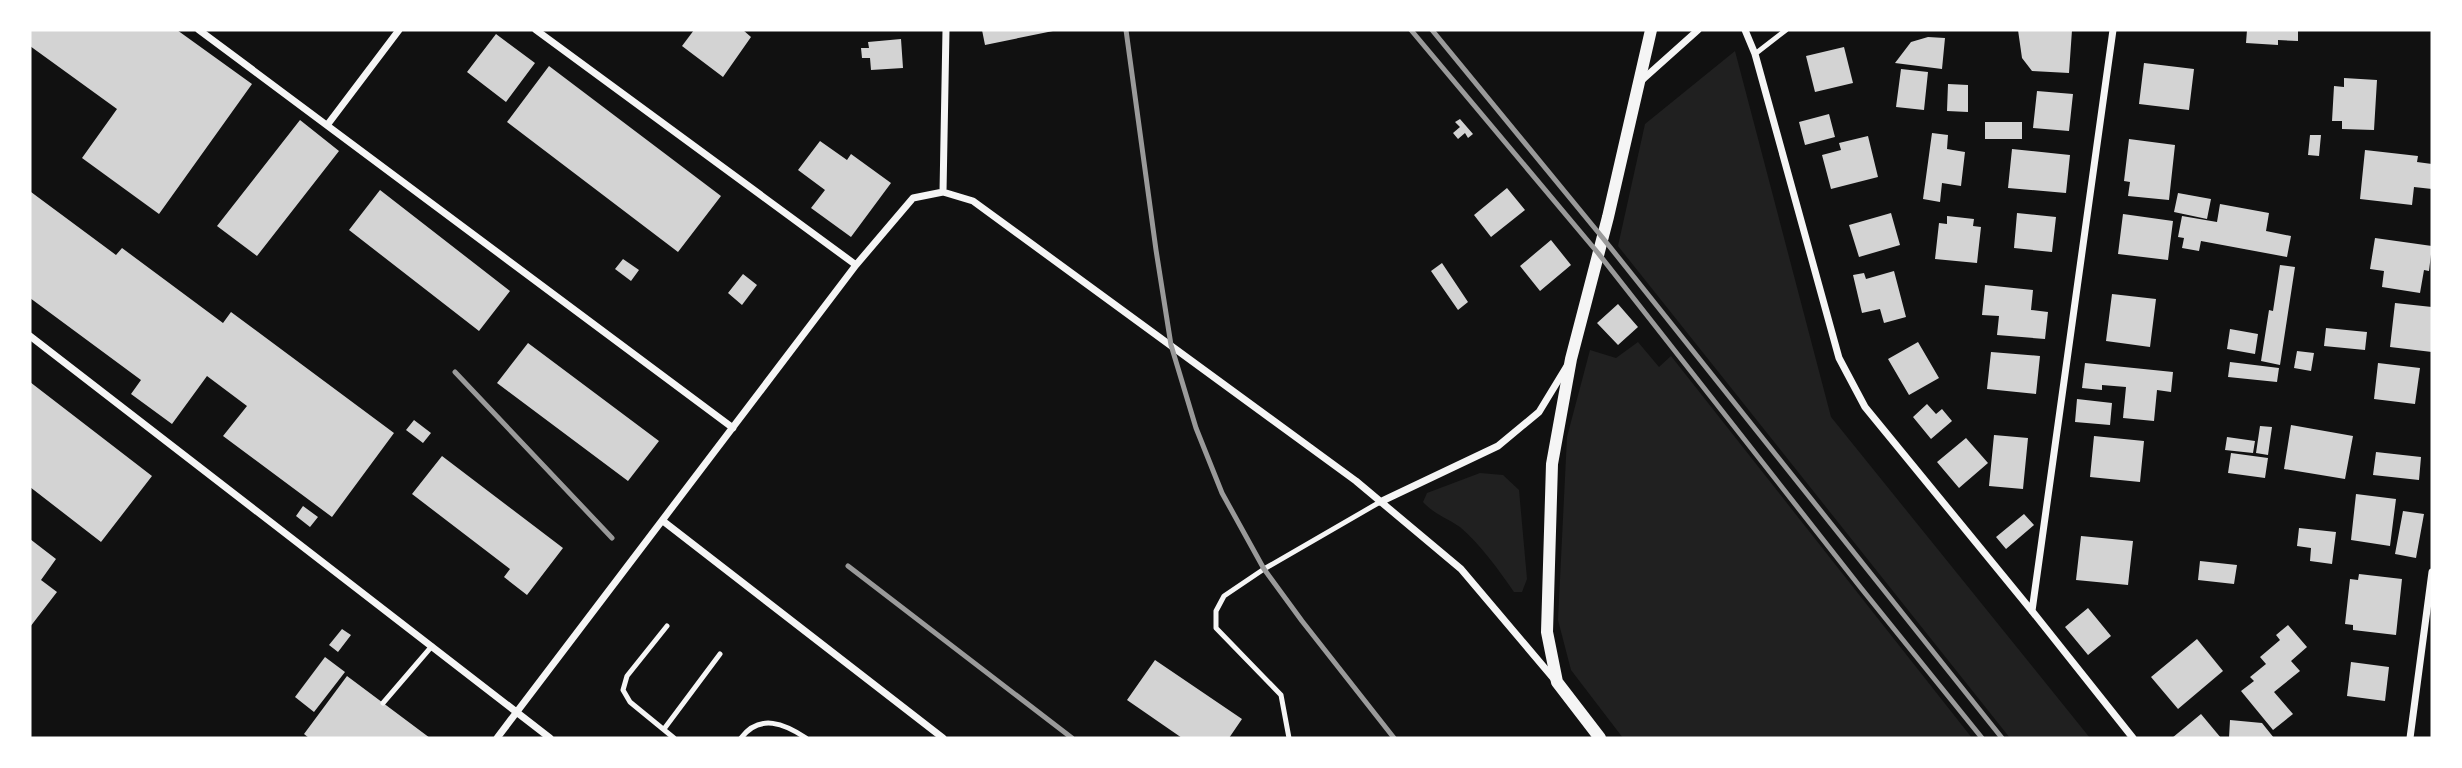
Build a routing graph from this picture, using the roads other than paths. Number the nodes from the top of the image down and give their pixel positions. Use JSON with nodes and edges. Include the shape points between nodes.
{"nodes":[{"id":1,"x":199,"y":30,"type":"edge"},
{"id":2,"x":399,"y":30,"type":"edge"},
{"id":3,"x":536,"y":30,"type":"edge"},
{"id":4,"x":946,"y":30,"type":"edge"},
{"id":5,"x":1651,"y":30,"type":"edge"},
{"id":6,"x":1698,"y":30,"type":"edge"},
{"id":7,"x":1745,"y":30,"type":"edge"},
{"id":8,"x":1786,"y":30,"type":"edge"},
{"id":9,"x":2113,"y":30,"type":"edge"},
{"id":10,"x":1755,"y":54,"type":"junction"},
{"id":11,"x":1639,"y":84,"type":"junction"},
{"id":12,"x":328,"y":124,"type":"junction"},
{"id":13,"x":943,"y":192,"type":"junction"},
{"id":14,"x":856,"y":265,"type":"junction"},
{"id":15,"x":30,"y":336,"type":"edge"},
{"id":16,"x":1571,"y":359,"type":"junction"},
{"id":17,"x":733,"y":428,"type":"junction"},
{"id":18,"x":1380,"y":502,"type":"junction"},
{"id":19,"x":663,"y":521,"type":"junction"},
{"id":20,"x":2432,"y":572,"type":"edge"},
{"id":21,"x":2032,"y":611,"type":"junction"},
{"id":22,"x":667,"y":626,"type":"dead end"},
{"id":23,"x":432,"y":646,"type":"junction"},
{"id":24,"x":720,"y":654,"type":"dead end"},
{"id":25,"x":1557,"y":682,"type":"junction"},
{"id":26,"x":383,"y":703,"type":"dead end"},
{"id":27,"x":517,"y":712,"type":"junction"},
{"id":28,"x":664,"y":729,"type":"junction"},
{"id":29,"x":497,"y":738,"type":"edge"},
{"id":30,"x":550,"y":738,"type":"edge"},
{"id":31,"x":674,"y":738,"type":"edge"},
{"id":32,"x":741,"y":738,"type":"edge"},
{"id":33,"x":806,"y":738,"type":"edge"},
{"id":34,"x":943,"y":738,"type":"edge"},
{"id":35,"x":1289,"y":738,"type":"edge"},
{"id":36,"x":1600,"y":738,"type":"edge"},
{"id":37,"x":2133,"y":738,"type":"edge"},
{"id":38,"x":2410,"y":738,"type":"edge"}],
"edges":[{"from":1,"to":12,"type":"street"},
{"from":2,"to":12,"type":"street"},
{"from":3,"to":14,"type":"street"},
{"from":4,"to":13,"type":"street"},
{"from":5,"to":11,"type":"street"},
{"from":6,"to":11,"type":"street"},
{"from":7,"to":10,"type":"street"},
{"from":8,"to":10,"type":"lane"},
{"from":9,"to":21,"type":"street"},
{"from":10,"to":21,"type":"street","via":[[1839,358],[1851,383],[1865,407]]},
{"from":11,"to":16,"type":"street"},
{"from":12,"to":17,"type":"street"},
{"from":13,"to":14,"type":"street","via":[[913,198]]},
{"from":13,"to":18,"type":"street","via":[[973,201]]},
{"from":14,"to":17,"type":"street"},
{"from":15,"to":23,"type":"street"},
{"from":16,"to":18,"type":"street","via":[[1539,412],[1498,446]]},
{"from":16,"to":25,"type":"street","via":[[1552,464],[1547,632]]},
{"from":17,"to":19,"type":"street"},
{"from":18,"to":25,"type":"street","via":[[1461,569]]},
{"from":18,"to":35,"type":"lane","via":[[1264,569],[1224,596],[1216,611],[1216,628],[1281,695]]},
{"from":19,"to":27,"type":"street"},
{"from":19,"to":34,"type":"street"},
{"from":20,"to":38,"type":"street"},
{"from":21,"to":37,"type":"street"},
{"from":22,"to":28,"type":"lane","via":[[623,682],[630,702]]},
{"from":23,"to":26,"type":"lane"},
{"from":23,"to":27,"type":"street"},
{"from":24,"to":28,"type":"lane"},
{"from":25,"to":36,"type":"street"},
{"from":27,"to":29,"type":"street"},
{"from":27,"to":30,"type":"street"},
{"from":28,"to":31,"type":"lane"},
{"from":32,"to":33,"type":"lane","via":[[761,724],[775,722]]}]}
